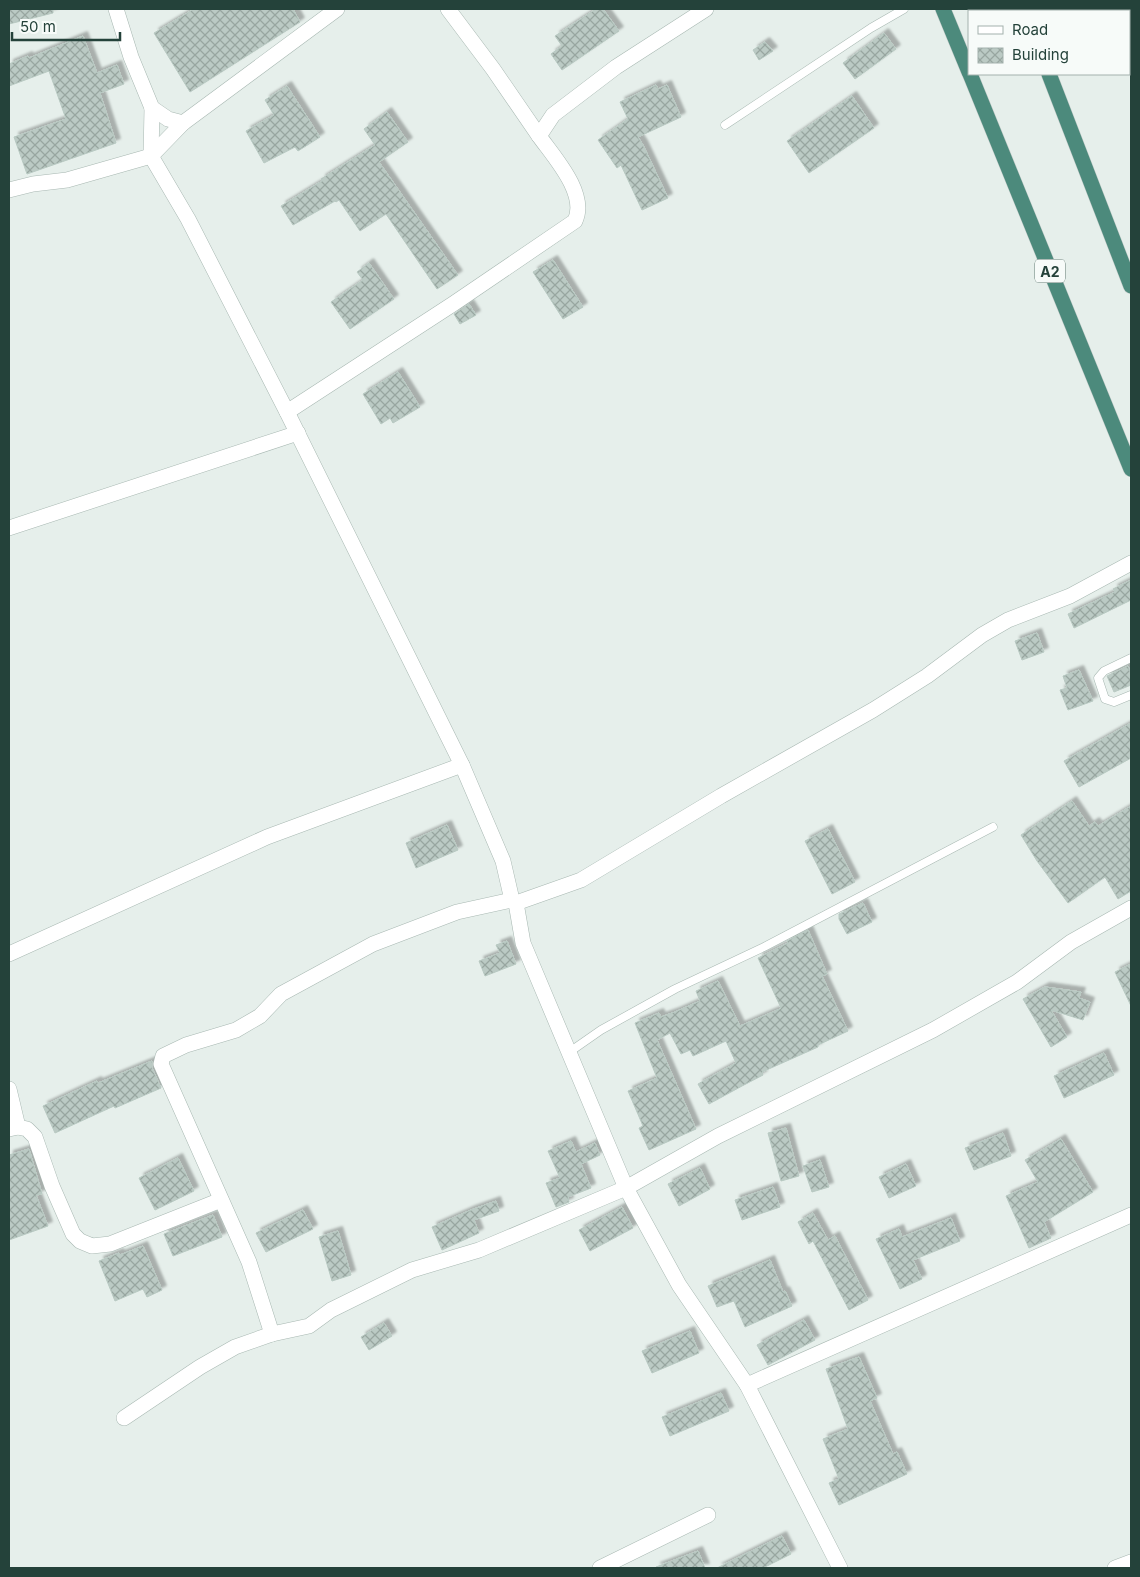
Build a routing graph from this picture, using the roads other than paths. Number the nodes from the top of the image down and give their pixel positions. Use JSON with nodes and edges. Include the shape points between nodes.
{"nodes":[{"id":1,"x":116,"y":9,"type":"edge"},
{"id":2,"x":337,"y":9,"type":"edge"},
{"id":3,"x":448,"y":9,"type":"edge"},
{"id":4,"x":706,"y":9,"type":"edge"},
{"id":5,"x":904,"y":9,"type":"edge"},
{"id":6,"x":943,"y":9,"type":"edge"},
{"id":7,"x":968,"y":71,"type":"edge"},
{"id":8,"x":970,"y":75,"type":"edge"},
{"id":9,"x":1049,"y":75,"type":"edge"},
{"id":10,"x":152,"y":108,"type":"junction"},
{"id":11,"x":183,"y":123,"type":"junction"},
{"id":12,"x":726,"y":125,"type":"dead end"},
{"id":13,"x":539,"y":136,"type":"junction"},
{"id":14,"x":151,"y":156,"type":"junction"},
{"id":15,"x":9,"y":190,"type":"edge"},
{"id":16,"x":1131,"y":286,"type":"edge"},
{"id":17,"x":288,"y":412,"type":"junction"},
{"id":18,"x":298,"y":433,"type":"junction"},
{"id":19,"x":1131,"y":469,"type":"edge"},
{"id":20,"x":9,"y":528,"type":"edge"},
{"id":21,"x":1131,"y":563,"type":"edge"},
{"id":22,"x":1131,"y":658,"type":"edge"},
{"id":23,"x":1131,"y":695,"type":"edge"},
{"id":24,"x":462,"y":765,"type":"junction"},
{"id":25,"x":993,"y":827,"type":"dead end"},
{"id":26,"x":514,"y":901,"type":"junction"},
{"id":27,"x":1131,"y":908,"type":"edge"},
{"id":28,"x":9,"y":954,"type":"edge"},
{"id":29,"x":568,"y":1053,"type":"junction"},
{"id":30,"x":9,"y":1089,"type":"edge"},
{"id":31,"x":13,"y":1128,"type":"edge"},
{"id":32,"x":626,"y":1188,"type":"junction"},
{"id":33,"x":221,"y":1200,"type":"junction"},
{"id":34,"x":1131,"y":1215,"type":"edge"},
{"id":35,"x":272,"y":1334,"type":"junction"},
{"id":36,"x":747,"y":1385,"type":"junction"},
{"id":37,"x":124,"y":1418,"type":"dead end"},
{"id":38,"x":708,"y":1515,"type":"dead end"},
{"id":39,"x":600,"y":1568,"type":"edge"},
{"id":40,"x":840,"y":1568,"type":"edge"}],
"edges":[{"from":1,"to":10,"type":"street","via":[[130,56]]},
{"from":2,"to":11,"type":"street"},
{"from":3,"to":13,"type":"street"},
{"from":4,"to":13,"type":"street","via":[[616,67],[554,115]]},
{"from":5,"to":12,"type":"lane"},
{"from":6,"to":7,"type":"highway","number":"A2"},
{"from":8,"to":19,"type":"highway","number":"A2"},
{"from":9,"to":16,"type":"highway"},
{"from":10,"to":11,"type":"street","via":[[168,119]]},
{"from":10,"to":14,"type":"street"},
{"from":11,"to":14,"type":"street"},
{"from":13,"to":17,"type":"street","via":[[572,184],[577,200],[575,221]]},
{"from":14,"to":15,"type":"street","via":[[67,180]]},
{"from":14,"to":17,"type":"street","via":[[188,219]]},
{"from":17,"to":18,"type":"street"},
{"from":18,"to":20,"type":"street"},
{"from":18,"to":24,"type":"street"},
{"from":21,"to":26,"type":"street","via":[[1070,596],[1008,620],[873,710],[581,880]]},
{"from":22,"to":23,"type":"lane","via":[[1104,671],[1098,678],[1105,699],[1114,702]]},
{"from":24,"to":26,"type":"street","via":[[503,862]]},
{"from":24,"to":28,"type":"street","via":[[267,838]]},
{"from":25,"to":29,"type":"lane","via":[[764,947],[675,989],[601,1030]]},
{"from":26,"to":29,"type":"street","via":[[523,943]]},
{"from":26,"to":33,"type":"street","via":[[457,912],[373,944],[280,994],[260,1016],[236,1030],[186,1045],[163,1056],[161,1064]]},
{"from":27,"to":32,"type":"street","via":[[1071,942],[1017,982],[933,1030],[718,1136]]},
{"from":29,"to":32,"type":"street"},
{"from":30,"to":31,"type":"street"},
{"from":31,"to":33,"type":"street","via":[[27,1129],[35,1137],[72,1234],[92,1246],[110,1244]]},
{"from":32,"to":35,"type":"street","via":[[479,1250],[412,1270],[331,1310],[309,1326]]},
{"from":32,"to":36,"type":"street","via":[[679,1285]]},
{"from":33,"to":35,"type":"street","via":[[249,1262]]},
{"from":34,"to":36,"type":"street"},
{"from":35,"to":37,"type":"street","via":[[235,1347]]},
{"from":36,"to":40,"type":"street"},
{"from":38,"to":39,"type":"street"}]}
